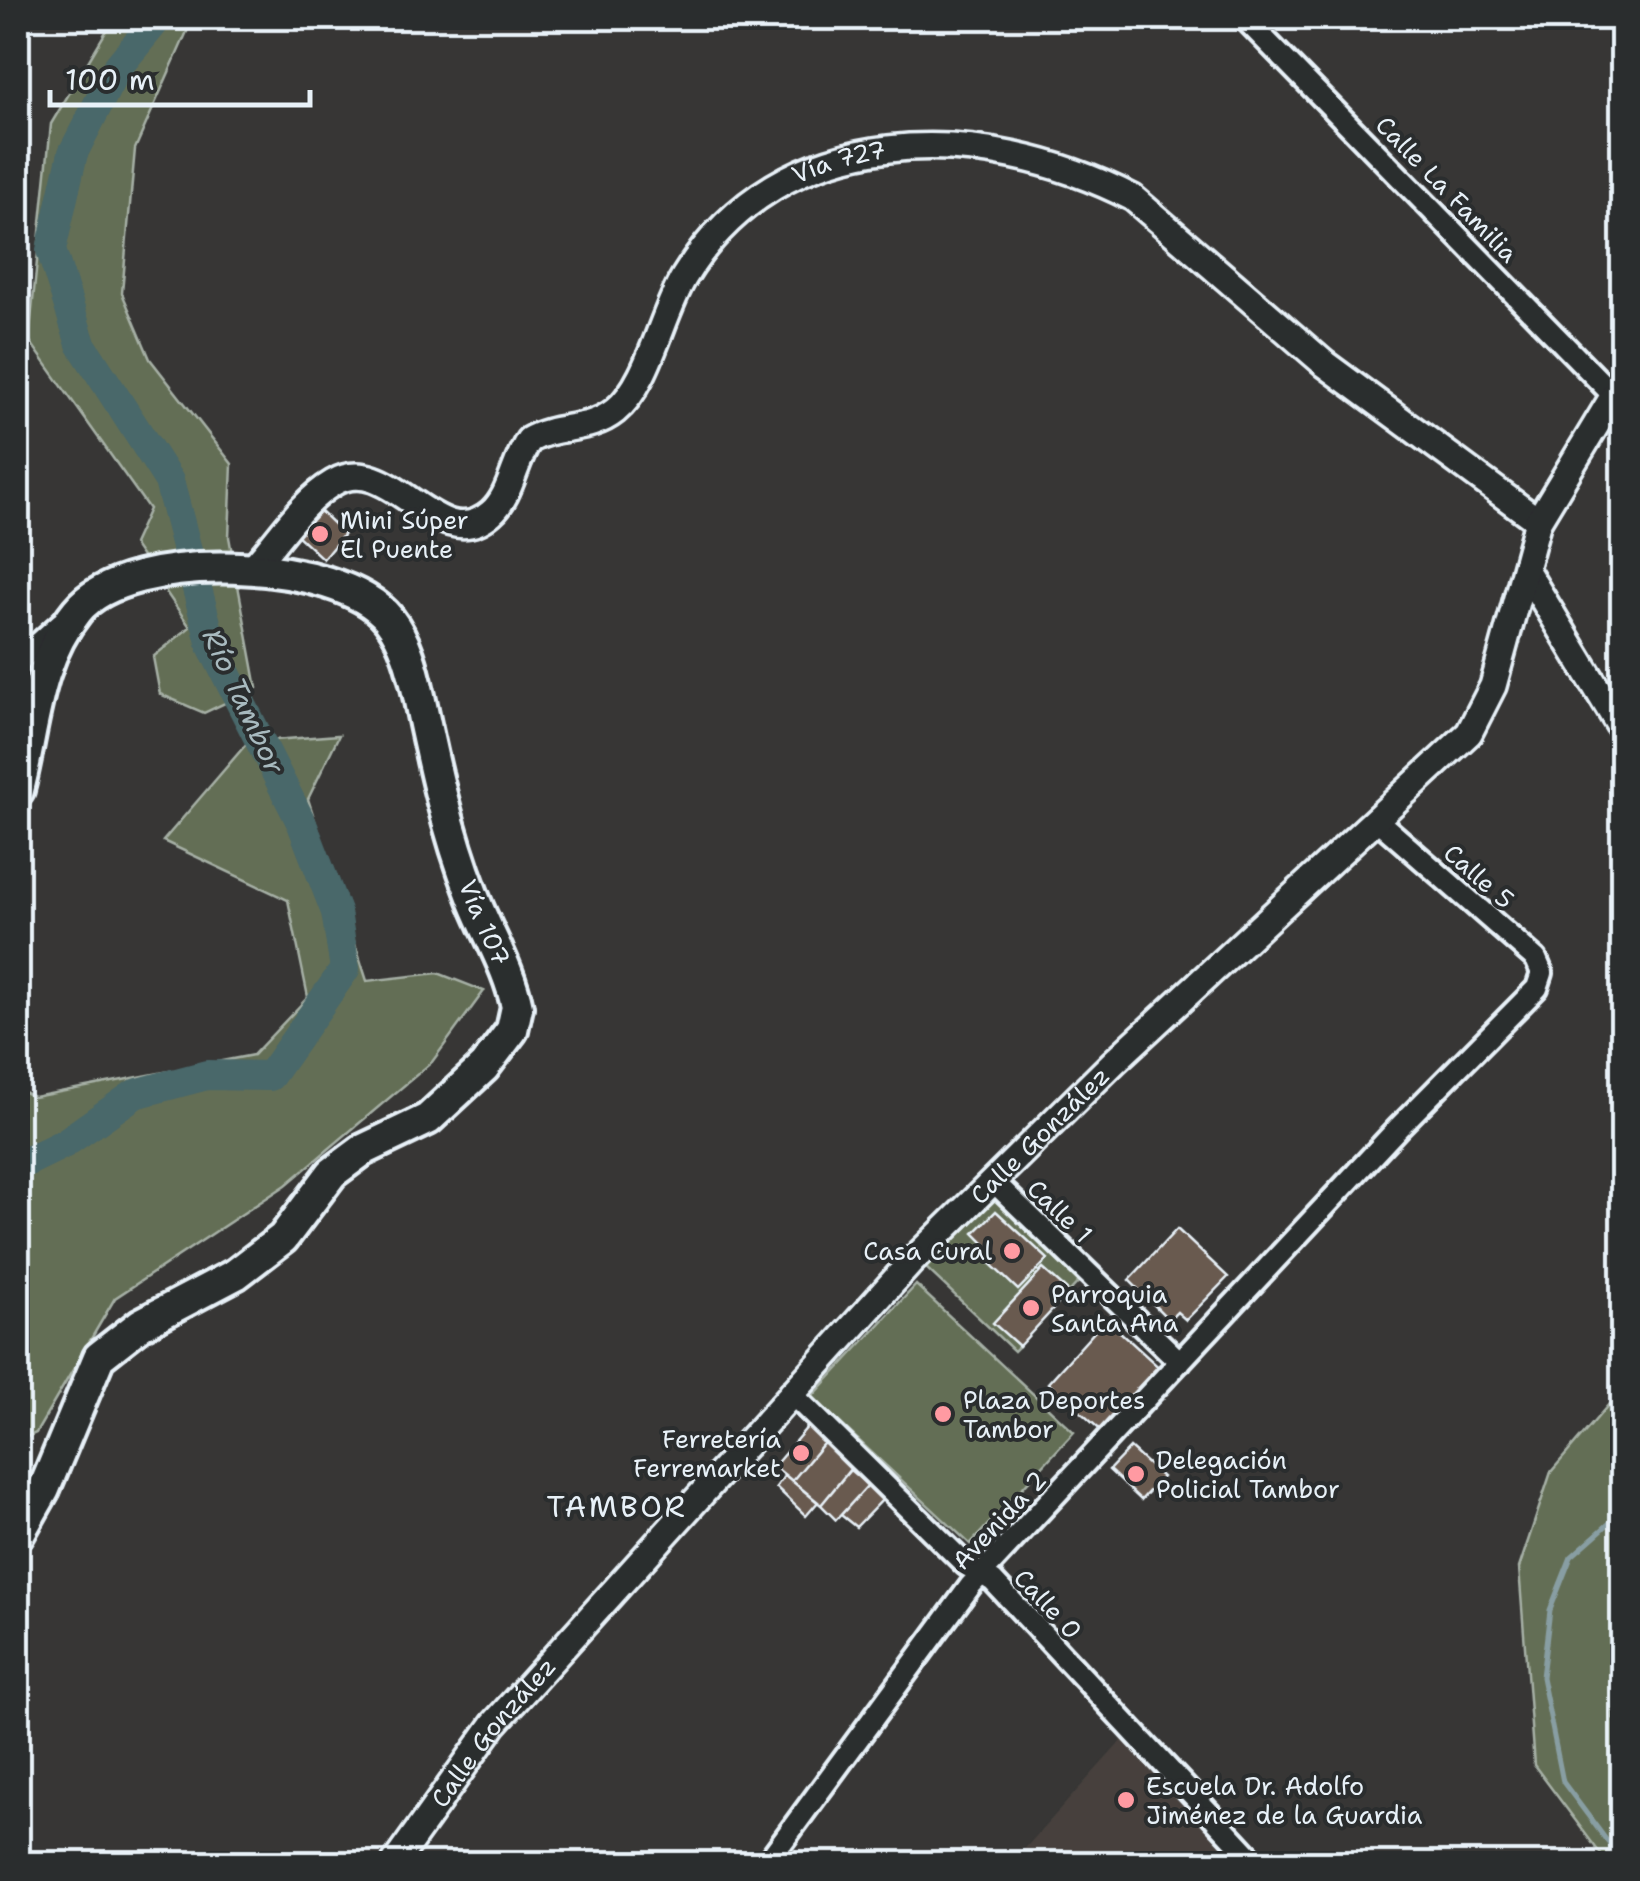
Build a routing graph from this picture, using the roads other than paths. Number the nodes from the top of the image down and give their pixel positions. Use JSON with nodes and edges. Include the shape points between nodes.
{"nodes":[{"id":1,"x":1244,"y":18,"type":"edge"},
{"id":2,"x":1618,"y":389,"type":"edge"},
{"id":3,"x":1538,"y":521,"type":"junction"},
{"id":4,"x":254,"y":566,"type":"junction"},
{"id":5,"x":1526,"y":571,"type":"junction"},
{"id":6,"x":80,"y":607,"type":"junction"},
{"id":7,"x":18,"y":662,"type":"edge"},
{"id":8,"x":1622,"y":730,"type":"edge"},
{"id":9,"x":18,"y":790,"type":"edge"},
{"id":10,"x":1378,"y":820,"type":"junction"},
{"id":11,"x":1542,"y":973,"type":"joint"},
{"id":12,"x":992,"y":1180,"type":"junction"},
{"id":13,"x":1180,"y":1362,"type":"junction"},
{"id":14,"x":790,"y":1392,"type":"junction"},
{"id":15,"x":18,"y":1536,"type":"edge"},
{"id":16,"x":981,"y":1575,"type":"junction"},
{"id":17,"x":394,"y":1864,"type":"edge"},
{"id":18,"x":766,"y":1864,"type":"edge"},
{"id":19,"x":1257,"y":1864,"type":"edge"}],
"edges":[{"from":1,"to":2,"type":"street","name":"Calle La Familia"},
{"from":2,"to":3,"type":"street","name":"Calle González"},
{"from":3,"to":4,"type":"street","name":"Vía 727","via":[[1325,364],[1133,198],[1017,157],[910,146],[822,162],[730,216],[683,278],[632,392],[595,423],[529,440],[504,497],[487,517],[465,525],[445,522],[374,477],[353,475],[317,494]]},
{"from":3,"to":5,"type":"street","name":"Calle González"},
{"from":4,"to":6,"type":"main road","name":"Vía 107","via":[[145,577],[110,586]]},
{"from":4,"to":15,"type":"main road","name":"Vía 107","via":[[365,599],[400,635],[444,812],[513,985],[512,1030],[484,1068],[428,1120],[363,1150],[332,1173],[284,1238],[236,1274],[141,1324],[99,1357]]},
{"from":5,"to":8,"type":"street"},
{"from":5,"to":10,"type":"street","name":"Calle González","via":[[1493,686],[1469,734]]},
{"from":6,"to":7,"type":"street"},
{"from":6,"to":9,"type":"main road","via":[[45,669]]},
{"from":10,"to":11,"type":"street","name":"Calle 5","via":[[1536,959]]},
{"from":10,"to":12,"type":"street","name":"Calle González","via":[[1306,880]]},
{"from":11,"to":13,"type":"street","name":"Avenida 2","via":[[1537,988]]},
{"from":12,"to":13,"type":"street","name":"Calle 1"},
{"from":12,"to":14,"type":"street","name":"Calle González"},
{"from":13,"to":16,"type":"street","name":"Avenida 2"},
{"from":14,"to":16,"type":"street","name":"Calle 0"},
{"from":14,"to":17,"type":"street","name":"Calle González","via":[[494,1724]]},
{"from":16,"to":18,"type":"street","name":"Avenida 2"},
{"from":16,"to":19,"type":"street","name":"Calle 0"}]}
